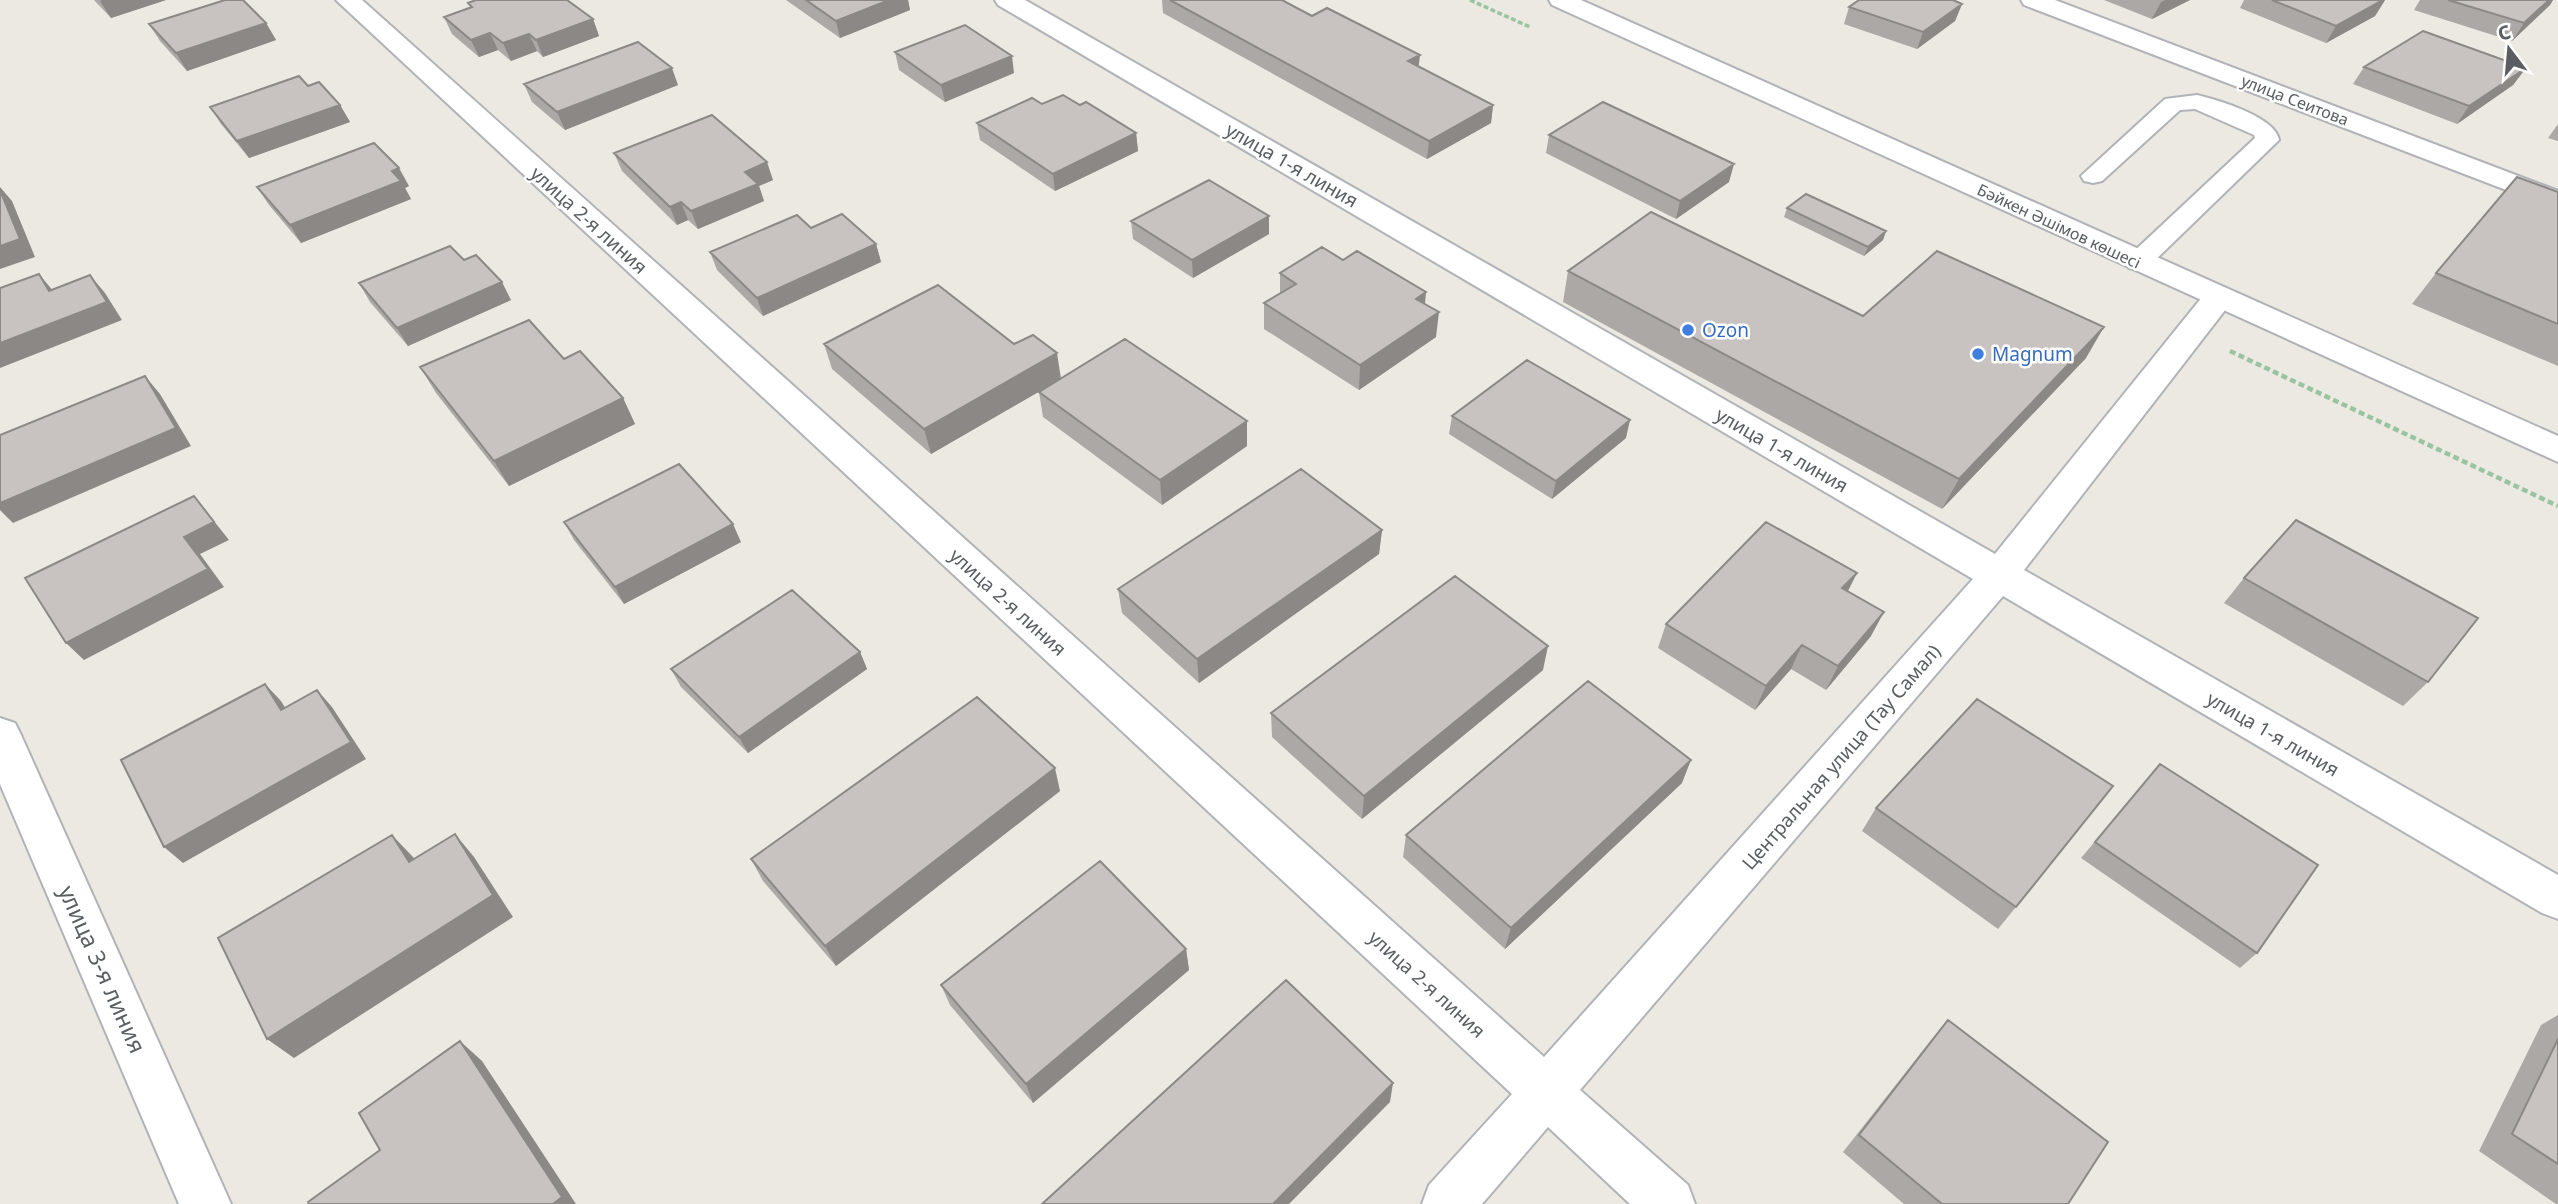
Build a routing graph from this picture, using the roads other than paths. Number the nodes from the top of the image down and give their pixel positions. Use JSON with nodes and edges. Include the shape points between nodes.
{"nodes":[{"id":1,"x":348,"y":0,"type":"edge"},
{"id":2,"x":1007,"y":0,"type":"edge"},
{"id":3,"x":1561,"y":0,"type":"edge"},
{"id":4,"x":2033,"y":0,"type":"edge"},
{"id":5,"x":2093,"y":176,"type":"dead end"},
{"id":6,"x":2558,"y":201,"type":"edge"},
{"id":7,"x":2138,"y":262,"type":"junction"},
{"id":8,"x":2218,"y":298,"type":"junction"},
{"id":9,"x":2558,"y":450,"type":"edge"},
{"id":10,"x":1999,"y":576,"type":"junction"},
{"id":11,"x":0,"y":735,"type":"edge"},
{"id":12,"x":2558,"y":899,"type":"edge"},
{"id":13,"x":1547,"y":1094,"type":"junction"},
{"id":14,"x":205,"y":1204,"type":"edge"},
{"id":15,"x":1448,"y":1204,"type":"edge"},
{"id":16,"x":1669,"y":1204,"type":"edge"}],
"edges":[{"from":1,"to":13,"type":"street","name":"улица 2-я линия"},
{"from":2,"to":10,"type":"street","name":"улица 1-я линия"},
{"from":3,"to":7,"type":"street","name":"Бәйкен Әшімов көшесі"},
{"from":4,"to":6,"type":"street","name":"улица Сеитова"},
{"from":5,"to":7,"type":"lane","via":[[2173,104],[2197,102],[2266,132],[2267,140]]},
{"from":7,"to":8,"type":"street","name":"Бәйкен Әшімов көшесі"},
{"from":8,"to":9,"type":"street","name":"Бәйкен Әшімов көшесі"},
{"from":8,"to":10,"type":"street","name":"Центральная улица (Тау Самал)"},
{"from":10,"to":12,"type":"street","name":"улица 1-я линия"},
{"from":10,"to":13,"type":"street","name":"Центральная улица (Тау Самал)"},
{"from":11,"to":14,"type":"street","name":"улица 3-я линия"},
{"from":13,"to":15,"type":"street","name":"Центральная улица (Тау Самал)"},
{"from":13,"to":16,"type":"street","name":"улица 2-я линия"}]}
